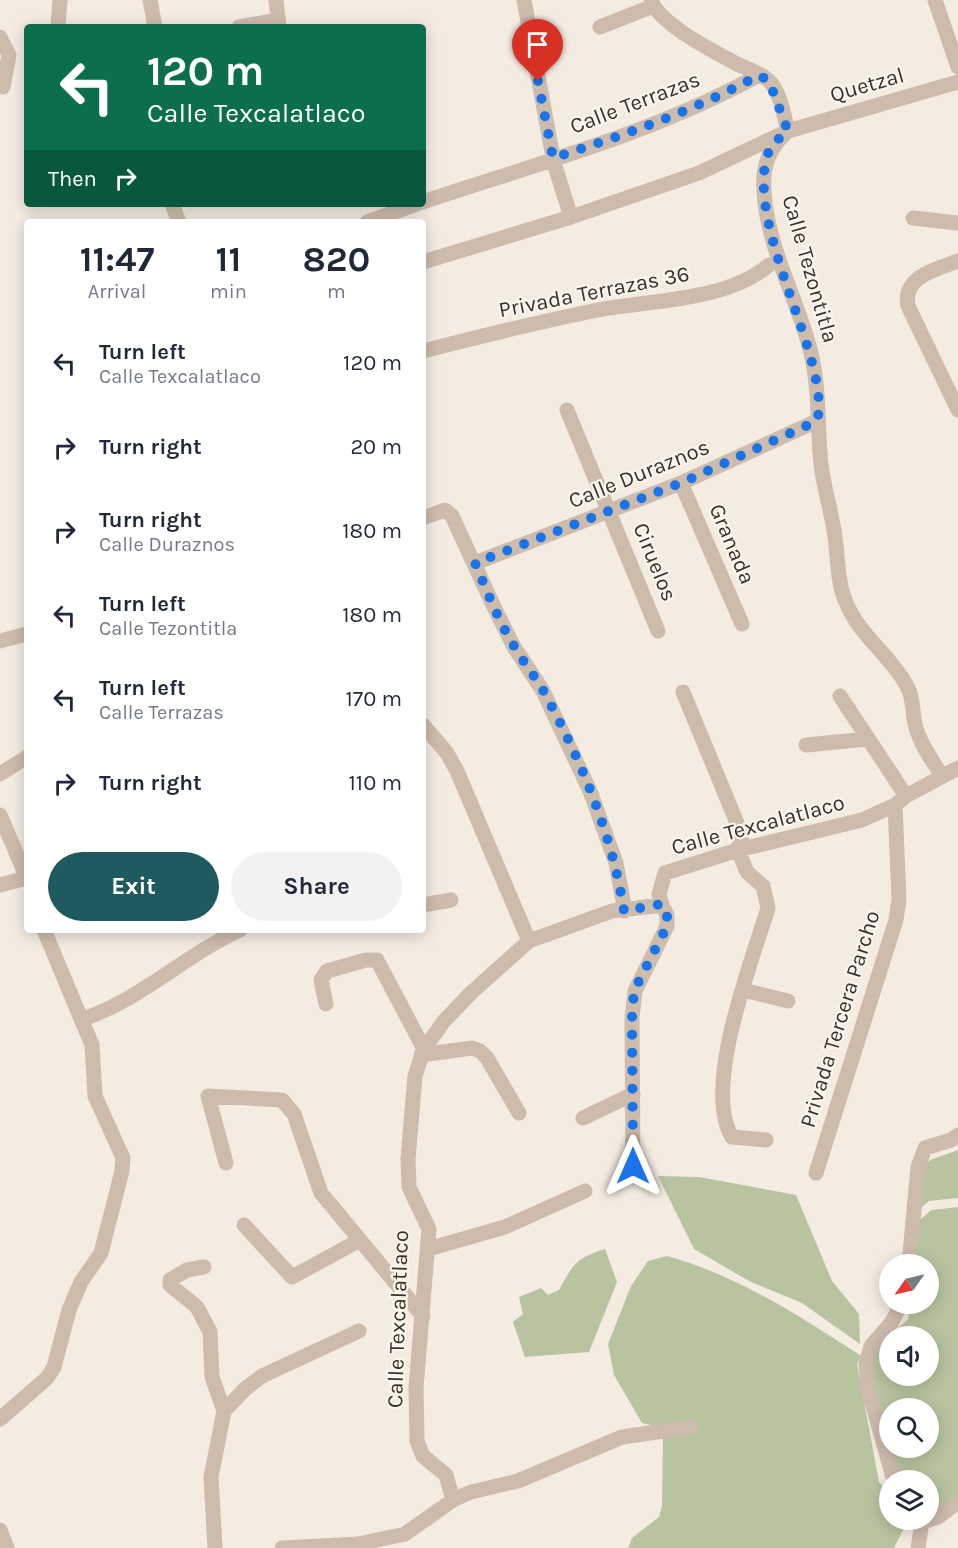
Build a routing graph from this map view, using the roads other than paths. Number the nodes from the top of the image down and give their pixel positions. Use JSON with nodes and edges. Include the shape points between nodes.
{"nodes":[{"id":1,"x":60,"y":0,"type":"edge"},
{"id":2,"x":150,"y":0,"type":"edge"},
{"id":3,"x":276,"y":0,"type":"edge"},
{"id":4,"x":524,"y":0,"type":"edge"},
{"id":5,"x":935,"y":0,"type":"edge"},
{"id":6,"x":652,"y":3,"type":"edge"},
{"id":7,"x":58,"y":24,"type":"edge"},
{"id":8,"x":154,"y":24,"type":"edge"},
{"id":9,"x":279,"y":24,"type":"edge"},
{"id":10,"x":600,"y":27,"type":"dead end"},
{"id":11,"x":0,"y":37,"type":"edge"},
{"id":12,"x":958,"y":67,"type":"edge"},
{"id":13,"x":759,"y":75,"type":"junction"},
{"id":14,"x":958,"y":82,"type":"edge"},
{"id":15,"x":3,"y":87,"type":"dead end"},
{"id":16,"x":788,"y":131,"type":"junction"},
{"id":17,"x":553,"y":158,"type":"junction"},
{"id":18,"x":426,"y":201,"type":"edge"},
{"id":19,"x":405,"y":207,"type":"edge"},
{"id":20,"x":376,"y":214,"type":"edge"},
{"id":21,"x":571,"y":217,"type":"junction"},
{"id":22,"x":913,"y":218,"type":"dead end"},
{"id":23,"x":958,"y":223,"type":"edge"},
{"id":24,"x":426,"y":261,"type":"edge"},
{"id":25,"x":958,"y":261,"type":"edge"},
{"id":26,"x":769,"y":265,"type":"dead end"},
{"id":27,"x":426,"y":350,"type":"edge"},
{"id":28,"x":567,"y":410,"type":"dead end"},
{"id":29,"x":958,"y":410,"type":"edge"},
{"id":30,"x":817,"y":421,"type":"junction"},
{"id":31,"x":681,"y":483,"type":"junction"},
{"id":32,"x":610,"y":511,"type":"junction"},
{"id":33,"x":426,"y":517,"type":"edge"},
{"id":34,"x":475,"y":563,"type":"junction"},
{"id":35,"x":742,"y":624,"type":"dead end"},
{"id":36,"x":658,"y":631,"type":"dead end"},
{"id":37,"x":24,"y":635,"type":"edge"},
{"id":38,"x":0,"y":641,"type":"edge"},
{"id":39,"x":683,"y":692,"type":"dead end"},
{"id":40,"x":840,"y":696,"type":"dead end"},
{"id":41,"x":426,"y":728,"type":"edge"},
{"id":42,"x":868,"y":739,"type":"junction"},
{"id":43,"x":806,"y":745,"type":"dead end"},
{"id":44,"x":24,"y":759,"type":"edge"},
{"id":45,"x":958,"y":768,"type":"edge"},
{"id":46,"x":0,"y":774,"type":"edge"},
{"id":47,"x":942,"y":776,"type":"junction"},
{"id":48,"x":901,"y":800,"type":"junction"},
{"id":49,"x":0,"y":815,"type":"edge"},
{"id":50,"x":738,"y":850,"type":"junction"},
{"id":51,"x":24,"y":871,"type":"edge"},
{"id":52,"x":24,"y":879,"type":"edge"},
{"id":53,"x":0,"y":885,"type":"edge"},
{"id":54,"x":451,"y":900,"type":"dead end"},
{"id":55,"x":426,"y":904,"type":"edge"},
{"id":56,"x":662,"y":904,"type":"junction"},
{"id":57,"x":624,"y":911,"type":"junction"},
{"id":58,"x":45,"y":933,"type":"edge"},
{"id":59,"x":234,"y":933,"type":"edge"},
{"id":60,"x":529,"y":941,"type":"junction"},
{"id":61,"x":743,"y":990,"type":"junction"},
{"id":62,"x":788,"y":1000,"type":"dead end"},
{"id":63,"x":326,"y":1004,"type":"dead end"},
{"id":64,"x":83,"y":1019,"type":"junction"},
{"id":65,"x":422,"y":1052,"type":"junction"},
{"id":66,"x":633,"y":1094,"type":"junction"},
{"id":67,"x":519,"y":1113,"type":"dead end"},
{"id":68,"x":583,"y":1118,"type":"dead end"},
{"id":69,"x":958,"y":1135,"type":"edge"},
{"id":70,"x":766,"y":1140,"type":"dead end"},
{"id":71,"x":226,"y":1163,"type":"dead end"},
{"id":72,"x":633,"y":1166,"type":"dead end"},
{"id":73,"x":816,"y":1173,"type":"dead end"},
{"id":74,"x":585,"y":1191,"type":"dead end"},
{"id":75,"x":244,"y":1225,"type":"dead end"},
{"id":76,"x":360,"y":1240,"type":"junction"},
{"id":77,"x":429,"y":1249,"type":"junction"},
{"id":78,"x":910,"y":1254,"type":"edge"},
{"id":79,"x":204,"y":1267,"type":"dead end"},
{"id":80,"x":896,"y":1314,"type":"edge"},
{"id":81,"x":423,"y":1316,"type":"junction"},
{"id":82,"x":359,"y":1332,"type":"dead end"},
{"id":83,"x":224,"y":1411,"type":"junction"},
{"id":84,"x":0,"y":1419,"type":"edge"},
{"id":85,"x":691,"y":1427,"type":"dead end"},
{"id":86,"x":890,"y":1470,"type":"edge"},
{"id":87,"x":453,"y":1500,"type":"junction"},
{"id":88,"x":958,"y":1503,"type":"edge"},
{"id":89,"x":939,"y":1516,"type":"edge"},
{"id":90,"x":0,"y":1530,"type":"edge"},
{"id":91,"x":921,"y":1530,"type":"edge"},
{"id":92,"x":7,"y":1548,"type":"edge"},
{"id":93,"x":215,"y":1548,"type":"edge"},
{"id":94,"x":282,"y":1548,"type":"edge"},
{"id":95,"x":918,"y":1548,"type":"edge"}],
"edges":[{"from":1,"to":7,"type":"street"},
{"from":2,"to":8,"type":"street"},
{"from":3,"to":9,"type":"street"},
{"from":4,"to":17,"type":"street"},
{"from":5,"to":12,"type":"street"},
{"from":6,"to":10,"type":"street"},
{"from":6,"to":13,"type":"street","via":[[667,21]]},
{"from":11,"to":15,"type":"street","via":[[9,54]]},
{"from":13,"to":16,"type":"street","via":[[774,88]]},
{"from":13,"to":17,"type":"street","name":"Calle Terrazas","via":[[635,132]]},
{"from":14,"to":16,"type":"street","name":"Quetzal"},
{"from":16,"to":21,"type":"street","via":[[699,173]]},
{"from":16,"to":30,"type":"street","name":"Calle Tezontitla","via":[[768,154],[764,192],[776,248],[811,352],[819,398]]},
{"from":17,"to":18,"type":"street","name":"Calle Terrazas"},
{"from":17,"to":21,"type":"street"},
{"from":19,"to":20,"type":"street","name":"Calle Terrazas"},
{"from":21,"to":24,"type":"street"},
{"from":22,"to":23,"type":"street"},
{"from":25,"to":29,"type":"street","via":[[915,280],[906,295]]},
{"from":26,"to":27,"type":"street","name":"Privada Terrazas 36","via":[[745,280],[700,295],[599,310]]},
{"from":28,"to":32,"type":"street","name":"Ciruelos"},
{"from":30,"to":31,"type":"street","name":"Calle Duraznos"},
{"from":30,"to":47,"type":"street","name":"Calle Tezontitla","via":[[844,597],[866,637],[889,660],[908,688],[915,726]]},
{"from":31,"to":32,"type":"street","name":"Calle Duraznos"},
{"from":31,"to":35,"type":"street","name":"Granada"},
{"from":32,"to":34,"type":"street","name":"Calle Duraznos"},
{"from":32,"to":36,"type":"street","name":"Ciruelos"},
{"from":33,"to":34,"type":"street","via":[[445,510],[452,516]]},
{"from":34,"to":57,"type":"street","via":[[514,647],[543,691],[590,790],[616,863]]},
{"from":37,"to":38,"type":"street"},
{"from":39,"to":50,"type":"street","via":[[742,835]]},
{"from":40,"to":42,"type":"street"},
{"from":41,"to":60,"type":"street","via":[[457,771]]},
{"from":42,"to":43,"type":"street"},
{"from":42,"to":48,"type":"street"},
{"from":44,"to":46,"type":"street"},
{"from":45,"to":47,"type":"street","name":"Calle Texcalatlaco"},
{"from":47,"to":48,"type":"street","name":"Calle Texcalatlaco"},
{"from":48,"to":50,"type":"street","name":"Calle Texcalatlaco","via":[[862,820]]},
{"from":48,"to":73,"type":"street","name":"Privada Tercera Parcho","via":[[896,920]]},
{"from":49,"to":51,"type":"street"},
{"from":50,"to":56,"type":"street","name":"Calle Texcalatlaco","via":[[665,873],[659,894]]},
{"from":50,"to":61,"type":"street","via":[[747,872],[763,886],[768,908]]},
{"from":52,"to":53,"type":"street"},
{"from":54,"to":55,"type":"street"},
{"from":56,"to":57,"type":"street","name":"Calle Texcalatlaco"},
{"from":56,"to":66,"type":"street","via":[[667,926],[634,991]]},
{"from":57,"to":60,"type":"street","name":"Calle Texcalatlaco","via":[[612,911]]},
{"from":58,"to":64,"type":"street"},
{"from":59,"to":64,"type":"street","via":[[210,944],[118,1005]]},
{"from":60,"to":65,"type":"street","name":"Calle Texcalatlaco","via":[[444,1021]]},
{"from":61,"to":62,"type":"street"},
{"from":61,"to":70,"type":"street","via":[[730,1029],[724,1066],[725,1114],[732,1137]]},
{"from":63,"to":65,"type":"street","via":[[321,980],[327,970],[377,960]]},
{"from":64,"to":84,"type":"street","via":[[92,1045],[95,1096],[123,1158],[120,1181],[100,1253],[69,1310],[54,1367],[47,1378]]},
{"from":65,"to":67,"type":"street","via":[[472,1048],[480,1051]]},
{"from":65,"to":77,"type":"street","name":"Calle Texcalatlaco","via":[[415,1076],[409,1187],[429,1228]]},
{"from":66,"to":68,"type":"street"},
{"from":66,"to":72,"type":"street"},
{"from":69,"to":78,"type":"street","via":[[926,1148],[918,1167]]},
{"from":71,"to":76,"type":"street","via":[[208,1096],[282,1100],[294,1114],[321,1193]]},
{"from":74,"to":77,"type":"street","via":[[505,1227]]},
{"from":75,"to":76,"type":"street","via":[[292,1277]]},
{"from":76,"to":81,"type":"street"},
{"from":77,"to":81,"type":"street","name":"Calle Texcalatlaco"},
{"from":79,"to":83,"type":"street","via":[[187,1270],[170,1280],[170,1286],[196,1307],[210,1332],[212,1377]]},
{"from":80,"to":86,"type":"street","via":[[871,1346],[866,1364],[868,1388]]},
{"from":81,"to":87,"type":"street","name":"Calle Texcalatlaco","via":[[416,1388],[417,1441],[423,1456],[446,1475]]},
{"from":82,"to":83,"type":"street","via":[[262,1376]]},
{"from":83,"to":93,"type":"street","via":[[210,1477]]},
{"from":85,"to":87,"type":"street","via":[[622,1437],[518,1481]]},
{"from":87,"to":94,"type":"street","via":[[405,1534],[358,1544]]},
{"from":88,"to":89,"type":"street"},
{"from":90,"to":92,"type":"street"},
{"from":91,"to":95,"type":"street"}]}
